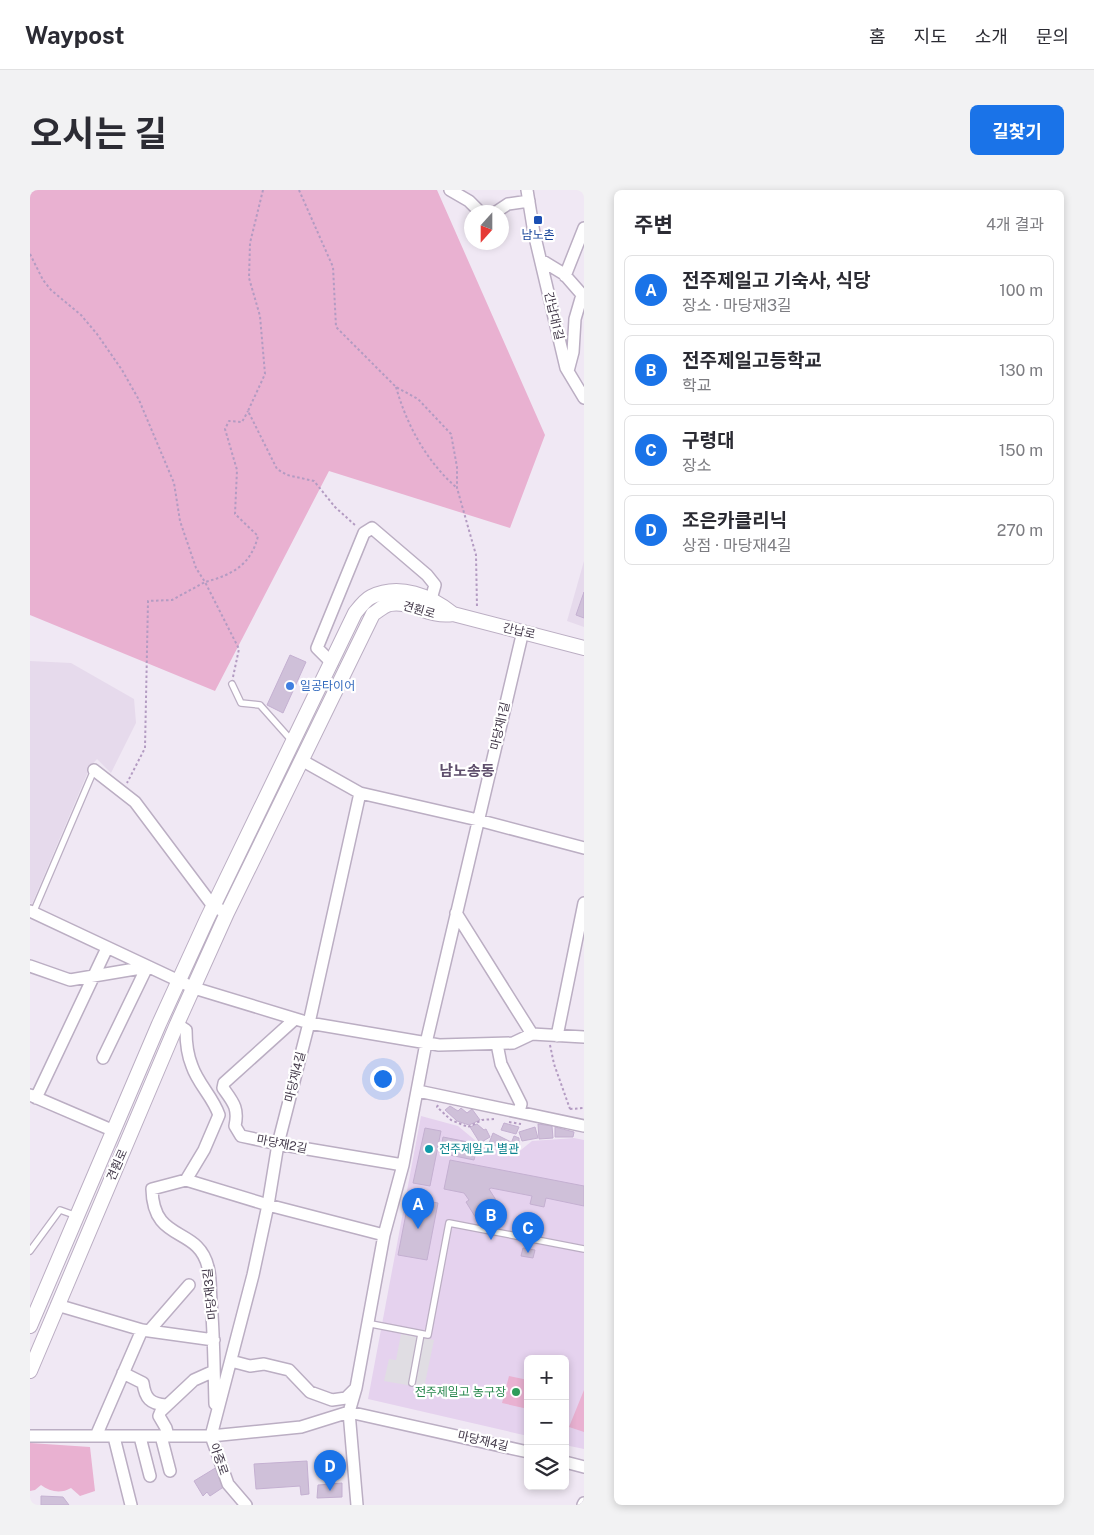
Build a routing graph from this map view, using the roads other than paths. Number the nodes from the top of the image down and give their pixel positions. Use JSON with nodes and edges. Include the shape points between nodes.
{"nodes":[{"id":1,"x":450,"y":190,"type":"edge"},
{"id":2,"x":528,"y":196,"type":"edge"},
{"id":3,"x":474,"y":205,"type":"edge"},
{"id":4,"x":506,"y":205,"type":"edge"},
{"id":5,"x":583,"y":235,"type":"edge"},
{"id":6,"x":541,"y":260,"type":"junction"},
{"id":7,"x":566,"y":276,"type":"junction"},
{"id":8,"x":583,"y":296,"type":"edge"},
{"id":9,"x":579,"y":347,"type":"edge"},
{"id":10,"x":568,"y":371,"type":"junction"},
{"id":11,"x":584,"y":398,"type":"edge"},
{"id":12,"x":430,"y":599,"type":"junction"},
{"id":13,"x":453,"y":614,"type":"junction"},
{"id":14,"x":523,"y":632,"type":"junction"},
{"id":15,"x":584,"y":648,"type":"edge"},
{"id":16,"x":332,"y":663,"type":"junction"},
{"id":17,"x":232,"y":684,"type":"road end"},
{"id":18,"x":293,"y":743,"type":"junction"},
{"id":19,"x":303,"y":761,"type":"junction"},
{"id":20,"x":94,"y":770,"type":"joint"},
{"id":21,"x":360,"y":793,"type":"junction"},
{"id":22,"x":478,"y":820,"type":"junction"},
{"id":23,"x":584,"y":848,"type":"edge"},
{"id":24,"x":584,"y":903,"type":"edge"},
{"id":25,"x":213,"y":906,"type":"junction"},
{"id":26,"x":227,"y":913,"type":"junction"},
{"id":27,"x":456,"y":913,"type":"junction"},
{"id":28,"x":31,"y":914,"type":"edge"},
{"id":29,"x":107,"y":948,"type":"junction"},
{"id":30,"x":30,"y":966,"type":"edge"},
{"id":31,"x":147,"y":967,"type":"junction"},
{"id":32,"x":94,"y":976,"type":"junction"},
{"id":33,"x":179,"y":982,"type":"junction"},
{"id":34,"x":194,"y":988,"type":"junction"},
{"id":35,"x":295,"y":1019,"type":"junction"},
{"id":36,"x":309,"y":1023,"type":"junction"},
{"id":37,"x":177,"y":1024,"type":"junction"},
{"id":38,"x":532,"y":1034,"type":"junction"},
{"id":39,"x":553,"y":1035,"type":"junction"},
{"id":40,"x":584,"y":1037,"type":"edge"},
{"id":41,"x":426,"y":1043,"type":"junction"},
{"id":42,"x":497,"y":1044,"type":"junction"},
{"id":43,"x":103,"y":1058,"type":"dead end"},
{"id":44,"x":418,"y":1091,"type":"junction"},
{"id":45,"x":33,"y":1097,"type":"edge"},
{"id":46,"x":519,"y":1112,"type":"junction"},
{"id":47,"x":584,"y":1126,"type":"edge"},
{"id":48,"x":114,"y":1132,"type":"junction"},
{"id":49,"x":278,"y":1144,"type":"junction"},
{"id":50,"x":403,"y":1164,"type":"junction"},
{"id":51,"x":186,"y":1180,"type":"junction"},
{"id":52,"x":268,"y":1205,"type":"junction"},
{"id":53,"x":77,"y":1216,"type":"junction"},
{"id":54,"x":384,"y":1234,"type":"junction"},
{"id":55,"x":584,"y":1248,"type":"edge"},
{"id":56,"x":30,"y":1251,"type":"edge"},
{"id":57,"x":188,"y":1285,"type":"dead end"},
{"id":58,"x":57,"y":1305,"type":"junction"},
{"id":59,"x":366,"y":1323,"type":"junction"},
{"id":60,"x":30,"y":1326,"type":"edge"},
{"id":61,"x":146,"y":1331,"type":"junction"},
{"id":62,"x":422,"y":1334,"type":"junction"},
{"id":63,"x":214,"y":1340,"type":"junction"},
{"id":64,"x":232,"y":1360,"type":"junction"},
{"id":65,"x":30,"y":1371,"type":"edge"},
{"id":66,"x":214,"y":1371,"type":"junction"},
{"id":67,"x":123,"y":1373,"type":"junction"},
{"id":68,"x":412,"y":1383,"type":"dead end"},
{"id":69,"x":356,"y":1388,"type":"junction"},
{"id":70,"x":166,"y":1405,"type":"junction"},
{"id":71,"x":349,"y":1412,"type":"junction"},
{"id":72,"x":215,"y":1418,"type":"junction"},
{"id":73,"x":30,"y":1436,"type":"edge"},
{"id":74,"x":96,"y":1436,"type":"junction"},
{"id":75,"x":140,"y":1436,"type":"junction"},
{"id":76,"x":165,"y":1436,"type":"junction"},
{"id":77,"x":211,"y":1436,"type":"junction"},
{"id":78,"x":114,"y":1437,"type":"junction"},
{"id":79,"x":524,"y":1451,"type":"edge"},
{"id":80,"x":569,"y":1463,"type":"edge"},
{"id":81,"x":584,"y":1467,"type":"edge"},
{"id":82,"x":170,"y":1471,"type":"dead end"},
{"id":83,"x":150,"y":1476,"type":"dead end"},
{"id":84,"x":131,"y":1505,"type":"edge"},
{"id":85,"x":246,"y":1505,"type":"edge"},
{"id":86,"x":357,"y":1505,"type":"edge"}],
"edges":[{"from":1,"to":3,"type":"street"},
{"from":2,"to":4,"type":"street","name":"간납대1길"},
{"from":2,"to":6,"type":"street","name":"간납대1길"},
{"from":5,"to":7,"type":"street"},
{"from":6,"to":7,"type":"street","name":"간납대1길"},
{"from":6,"to":10,"type":"street","name":"간납대1길"},
{"from":7,"to":8,"type":"street","name":"간납대1길"},
{"from":8,"to":9,"type":"street","name":"간납대1길","via":[[575,319]]},
{"from":9,"to":10,"type":"street","name":"간납대1길"},
{"from":10,"to":11,"type":"street","name":"간납대1길"},
{"from":12,"to":13,"type":"street","name":"견훤로"},
{"from":12,"to":16,"type":"street","name":"견훤로","via":[[390,591],[369,597],[355,613]]},
{"from":12,"to":16,"type":"street","via":[[435,585],[427,575],[372,528],[364,533],[317,648]]},
{"from":13,"to":14,"type":"street","name":"간납로"},
{"from":13,"to":19,"type":"street","name":"견훤로","via":[[439,617],[404,604],[389,604],[372,614]]},
{"from":14,"to":15,"type":"street","name":"간납로"},
{"from":14,"to":22,"type":"street","name":"마당재1길"},
{"from":16,"to":18,"type":"street","name":"견훤로"},
{"from":17,"to":18,"type":"lane","via":[[241,703],[260,705]]},
{"from":18,"to":25,"type":"street","name":"견훤로"},
{"from":19,"to":21,"type":"street"},
{"from":19,"to":26,"type":"street","name":"견훤로"},
{"from":20,"to":25,"type":"street","via":[[135,802]]},
{"from":20,"to":28,"type":"lane"},
{"from":21,"to":22,"type":"street"},
{"from":21,"to":36,"type":"street","name":"마당재4길"},
{"from":22,"to":23,"type":"street"},
{"from":22,"to":27,"type":"street","name":"마당재1길"},
{"from":24,"to":39,"type":"street"},
{"from":25,"to":26,"type":"street"},
{"from":25,"to":33,"type":"street","name":"견훤로"},
{"from":26,"to":34,"type":"street","name":"견훤로"},
{"from":27,"to":38,"type":"street"},
{"from":27,"to":41,"type":"street"},
{"from":28,"to":29,"type":"street"},
{"from":29,"to":31,"type":"street"},
{"from":29,"to":32,"type":"street","name":"견훤로"},
{"from":30,"to":32,"type":"street","via":[[70,980]]},
{"from":31,"to":32,"type":"street"},
{"from":31,"to":33,"type":"street"},
{"from":31,"to":43,"type":"street"},
{"from":32,"to":45,"type":"street","name":"견훤로"},
{"from":33,"to":34,"type":"street"},
{"from":33,"to":48,"type":"street","name":"견훤로"},
{"from":34,"to":35,"type":"street"},
{"from":34,"to":37,"type":"street","name":"견훤로"},
{"from":35,"to":36,"type":"street"},
{"from":35,"to":49,"type":"street","name":"마당재2길","via":[[224,1083],[223,1088],[235,1103],[235,1126],[241,1136]]},
{"from":36,"to":41,"type":"street"},
{"from":36,"to":49,"type":"street","name":"마당재4길"},
{"from":37,"to":51,"type":"street","via":[[186,1030],[192,1068],[214,1100],[219,1115]]},
{"from":37,"to":58,"type":"street","name":"견훤로"},
{"from":38,"to":39,"type":"street"},
{"from":38,"to":42,"type":"street","via":[[513,1043]]},
{"from":39,"to":40,"type":"street"},
{"from":41,"to":42,"type":"street"},
{"from":41,"to":44,"type":"street"},
{"from":42,"to":46,"type":"street","via":[[501,1064],[521,1104]]},
{"from":44,"to":46,"type":"street"},
{"from":44,"to":50,"type":"street"},
{"from":45,"to":48,"type":"street","name":"견훤로"},
{"from":46,"to":47,"type":"street"},
{"from":48,"to":53,"type":"street","name":"견훤로"},
{"from":49,"to":50,"type":"street","name":"마당재2길"},
{"from":49,"to":52,"type":"street","name":"마당재4길"},
{"from":50,"to":54,"type":"street"},
{"from":51,"to":52,"type":"street"},
{"from":51,"to":63,"type":"street","name":"마당재3길","via":[[152,1189],[152,1205],[161,1223],[194,1241],[208,1266]]},
{"from":52,"to":54,"type":"street"},
{"from":52,"to":64,"type":"street","name":"마당재4길"},
{"from":53,"to":56,"type":"lane","via":[[60,1210]]},
{"from":53,"to":60,"type":"street","name":"견훤로"},
{"from":54,"to":59,"type":"street"},
{"from":55,"to":62,"type":"lane","via":[[450,1223],[428,1335]]},
{"from":57,"to":61,"type":"street"},
{"from":58,"to":61,"type":"street"},
{"from":58,"to":65,"type":"street","name":"견훤로"},
{"from":59,"to":62,"type":"lane"},
{"from":59,"to":69,"type":"street"},
{"from":61,"to":63,"type":"street"},
{"from":61,"to":67,"type":"street"},
{"from":62,"to":68,"type":"lane"},
{"from":63,"to":66,"type":"street"},
{"from":64,"to":69,"type":"street","via":[[250,1366],[264,1364],[289,1370],[310,1392],[332,1400],[346,1398]]},
{"from":64,"to":72,"type":"street","name":"마당재4길"},
{"from":66,"to":70,"type":"street","via":[[194,1380]]},
{"from":66,"to":72,"type":"street"},
{"from":67,"to":70,"type":"street","via":[[143,1383],[149,1400]]},
{"from":67,"to":74,"type":"street"},
{"from":69,"to":71,"type":"street"},
{"from":70,"to":76,"type":"street","via":[[158,1416],[166,1428]]},
{"from":71,"to":77,"type":"street","name":"마당재4길","via":[[301,1427]]},
{"from":71,"to":79,"type":"street","name":"마당재4길"},
{"from":71,"to":86,"type":"street"},
{"from":72,"to":77,"type":"street","name":"마당재4길"},
{"from":73,"to":74,"type":"street","name":"마당재4길"},
{"from":74,"to":78,"type":"street","name":"마당재4길"},
{"from":75,"to":76,"type":"street","name":"마당재4길"},
{"from":75,"to":78,"type":"street","name":"마당재4길"},
{"from":75,"to":83,"type":"street"},
{"from":76,"to":77,"type":"street","name":"마당재4길"},
{"from":76,"to":82,"type":"street"},
{"from":77,"to":85,"type":"street","name":"아중로","via":[[228,1484]]},
{"from":78,"to":84,"type":"street"},
{"from":80,"to":81,"type":"street"}]}
